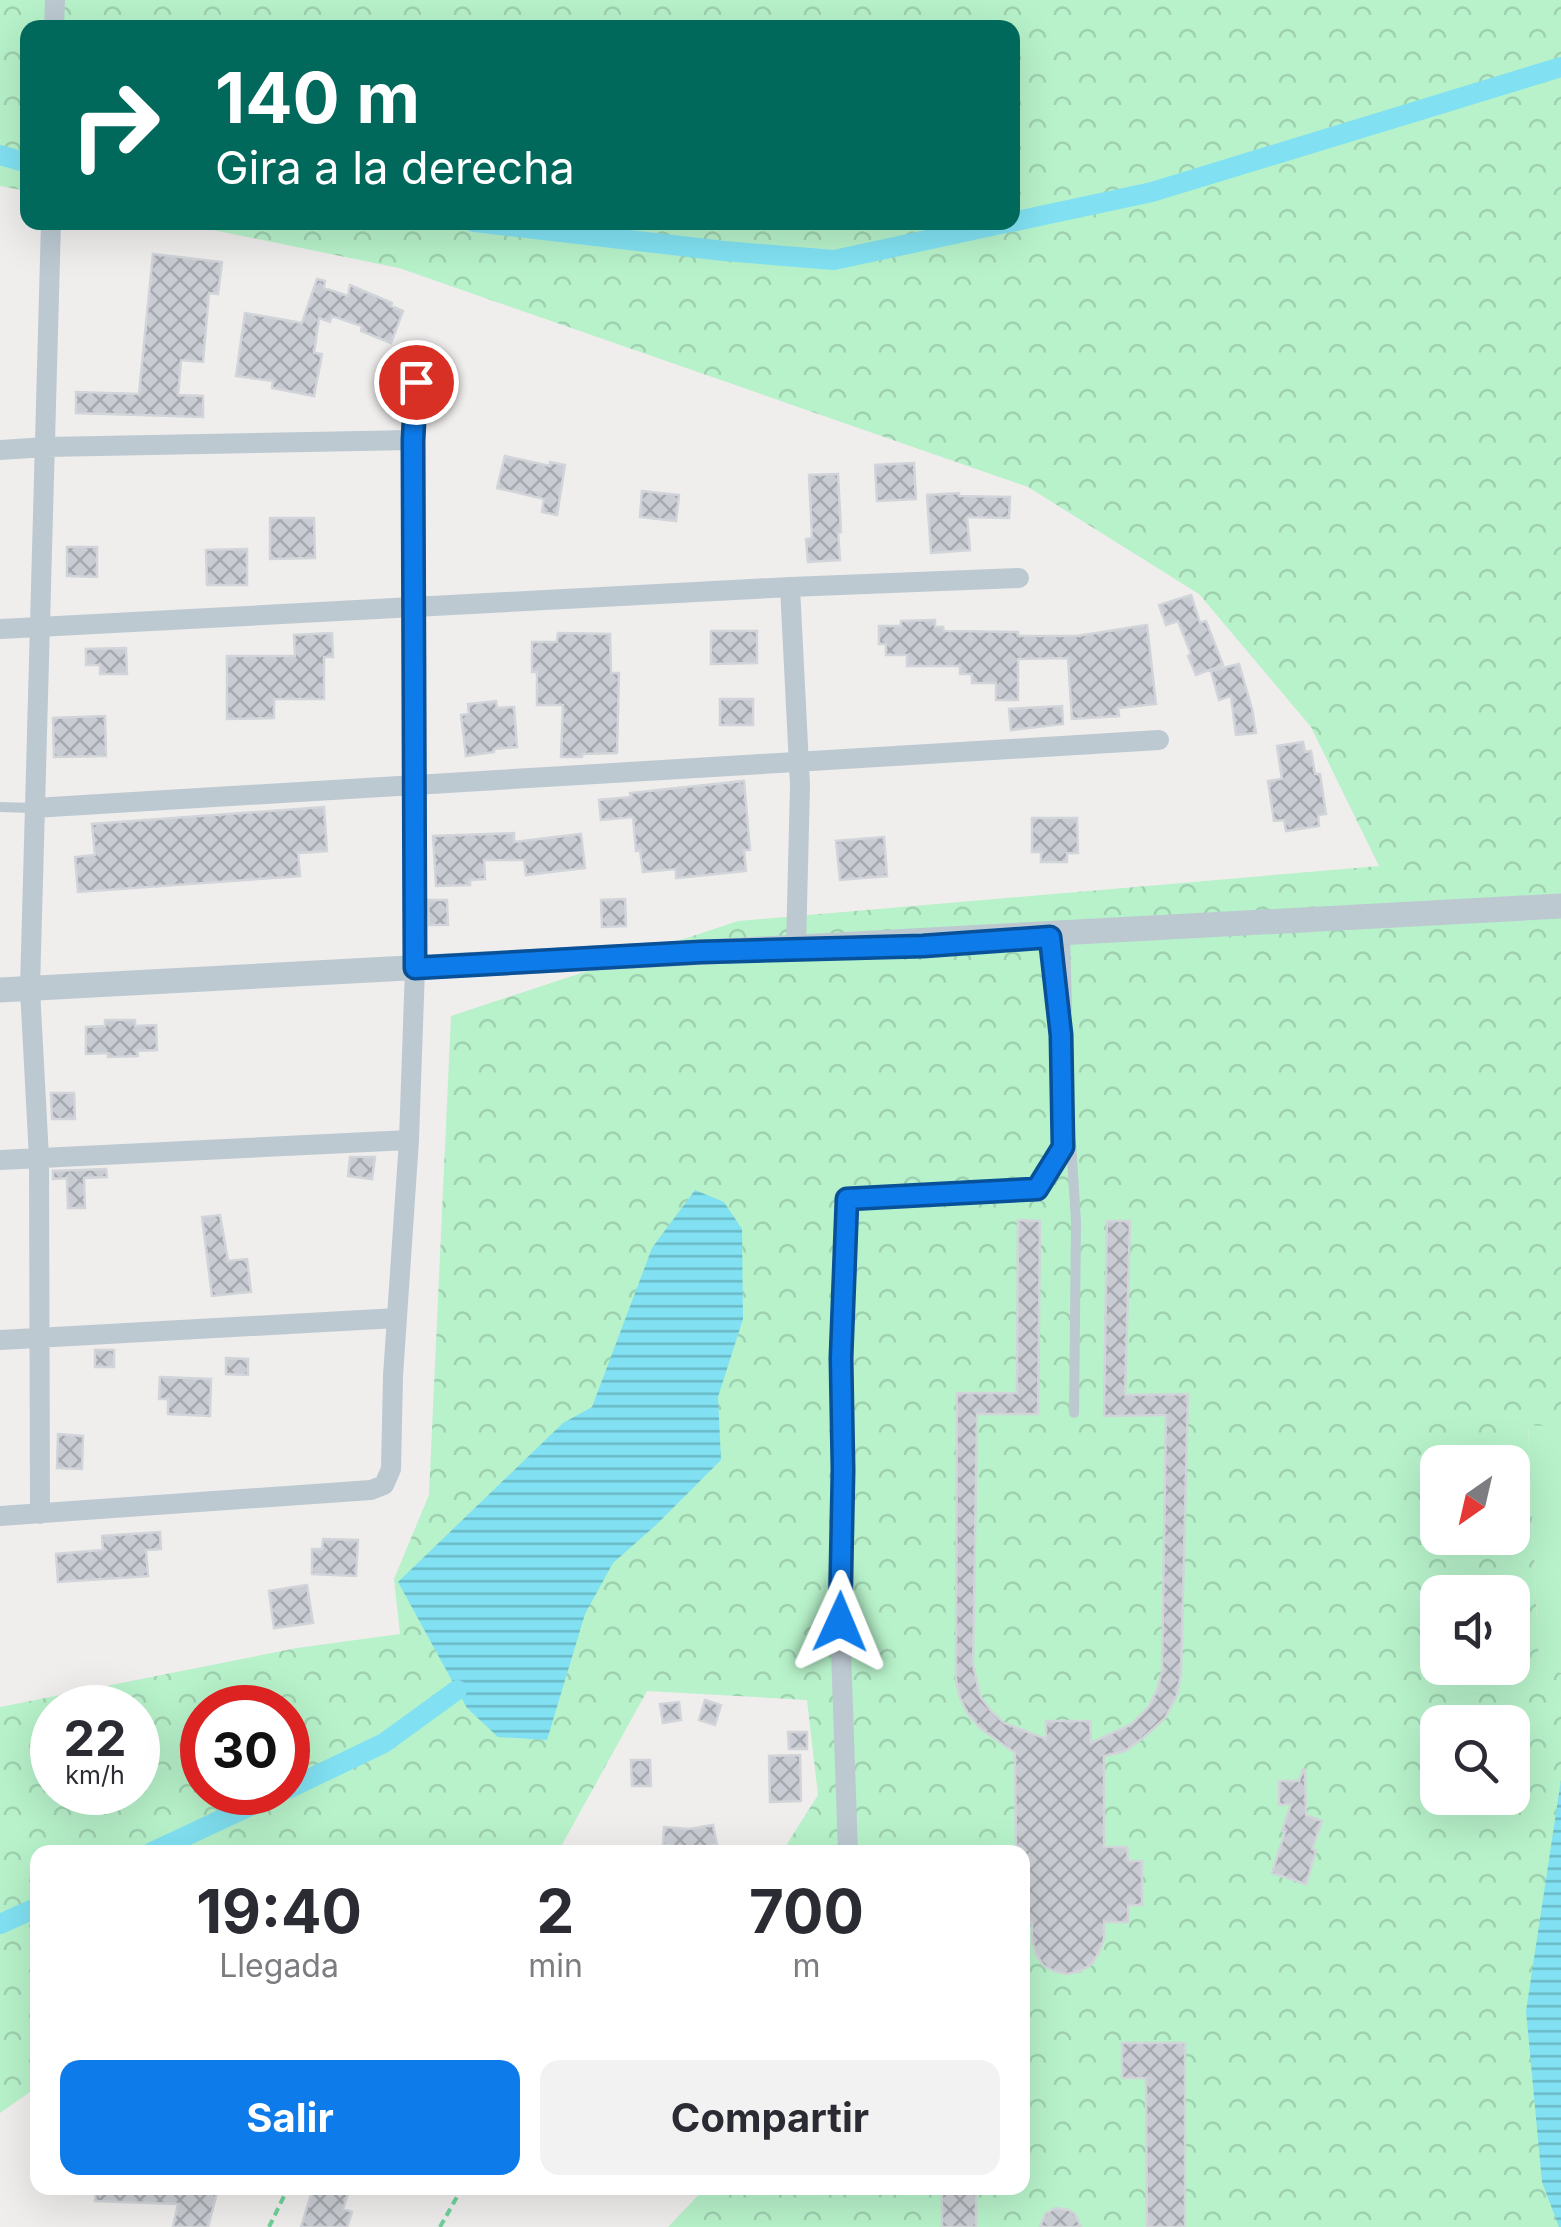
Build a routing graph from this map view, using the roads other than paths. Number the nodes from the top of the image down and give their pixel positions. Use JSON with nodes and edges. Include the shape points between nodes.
{"nodes":[{"id":1,"x":51,"y":230,"type":"edge"},
{"id":2,"x":417,"y":353,"type":"dead end"},
{"id":3,"x":413,"y":440,"type":"junction"},
{"id":4,"x":46,"y":446,"type":"junction"},
{"id":5,"x":0,"y":450,"type":"edge"},
{"id":6,"x":1019,"y":578,"type":"dead end"},
{"id":7,"x":790,"y":587,"type":"junction"},
{"id":8,"x":414,"y":608,"type":"junction"},
{"id":9,"x":38,"y":626,"type":"junction"},
{"id":10,"x":0,"y":629,"type":"edge"},
{"id":11,"x":1158,"y":740,"type":"dead end"},
{"id":12,"x":799,"y":762,"type":"junction"},
{"id":13,"x":414,"y":784,"type":"junction"},
{"id":14,"x":0,"y":807,"type":"edge"},
{"id":15,"x":34,"y":808,"type":"junction"},
{"id":16,"x":1561,"y":906,"type":"edge"},
{"id":17,"x":1065,"y":932,"type":"junction"},
{"id":18,"x":796,"y":946,"type":"junction"},
{"id":19,"x":700,"y":952,"type":"junction"},
{"id":20,"x":415,"y":968,"type":"junction"},
{"id":21,"x":30,"y":989,"type":"junction"},
{"id":22,"x":0,"y":990,"type":"edge"},
{"id":23,"x":409,"y":1140,"type":"junction"},
{"id":24,"x":39,"y":1158,"type":"junction"},
{"id":25,"x":0,"y":1160,"type":"edge"},
{"id":26,"x":397,"y":1318,"type":"junction"},
{"id":27,"x":40,"y":1337,"type":"junction"},
{"id":28,"x":0,"y":1340,"type":"edge"},
{"id":29,"x":1074,"y":1413,"type":"dead end"},
{"id":30,"x":40,"y":1514,"type":"junction"},
{"id":31,"x":0,"y":1516,"type":"edge"},
{"id":32,"x":848,"y":1845,"type":"edge"}],
"edges":[{"from":1,"to":4,"type":"street"},
{"from":2,"to":3,"type":"street"},
{"from":3,"to":4,"type":"street"},
{"from":3,"to":8,"type":"street"},
{"from":4,"to":5,"type":"street"},
{"from":4,"to":9,"type":"street"},
{"from":6,"to":7,"type":"street"},
{"from":7,"to":8,"type":"street"},
{"from":7,"to":12,"type":"street"},
{"from":8,"to":9,"type":"street"},
{"from":8,"to":13,"type":"street"},
{"from":9,"to":10,"type":"street"},
{"from":9,"to":15,"type":"street"},
{"from":11,"to":12,"type":"street"},
{"from":12,"to":13,"type":"street"},
{"from":12,"to":18,"type":"street"},
{"from":13,"to":15,"type":"street"},
{"from":13,"to":20,"type":"street"},
{"from":14,"to":15,"type":"lane"},
{"from":15,"to":21,"type":"street"},
{"from":16,"to":17,"type":"street"},
{"from":17,"to":18,"type":"street"},
{"from":17,"to":29,"type":"lane","via":[[1076,1222]]},
{"from":18,"to":19,"type":"street"},
{"from":19,"to":20,"type":"street"},
{"from":19,"to":32,"type":"street","via":[[1050,937],[1063,1147],[1037,1189],[847,1199],[840,1622]]},
{"from":20,"to":21,"type":"street"},
{"from":20,"to":23,"type":"street"},
{"from":21,"to":22,"type":"street"},
{"from":21,"to":24,"type":"street"},
{"from":23,"to":24,"type":"street"},
{"from":23,"to":26,"type":"street"},
{"from":24,"to":25,"type":"street"},
{"from":24,"to":27,"type":"street"},
{"from":26,"to":27,"type":"street"},
{"from":26,"to":30,"type":"street","via":[[391,1469],[384,1484],[351,1492]]},
{"from":27,"to":28,"type":"street"},
{"from":27,"to":30,"type":"street"},
{"from":30,"to":31,"type":"street"}]}
